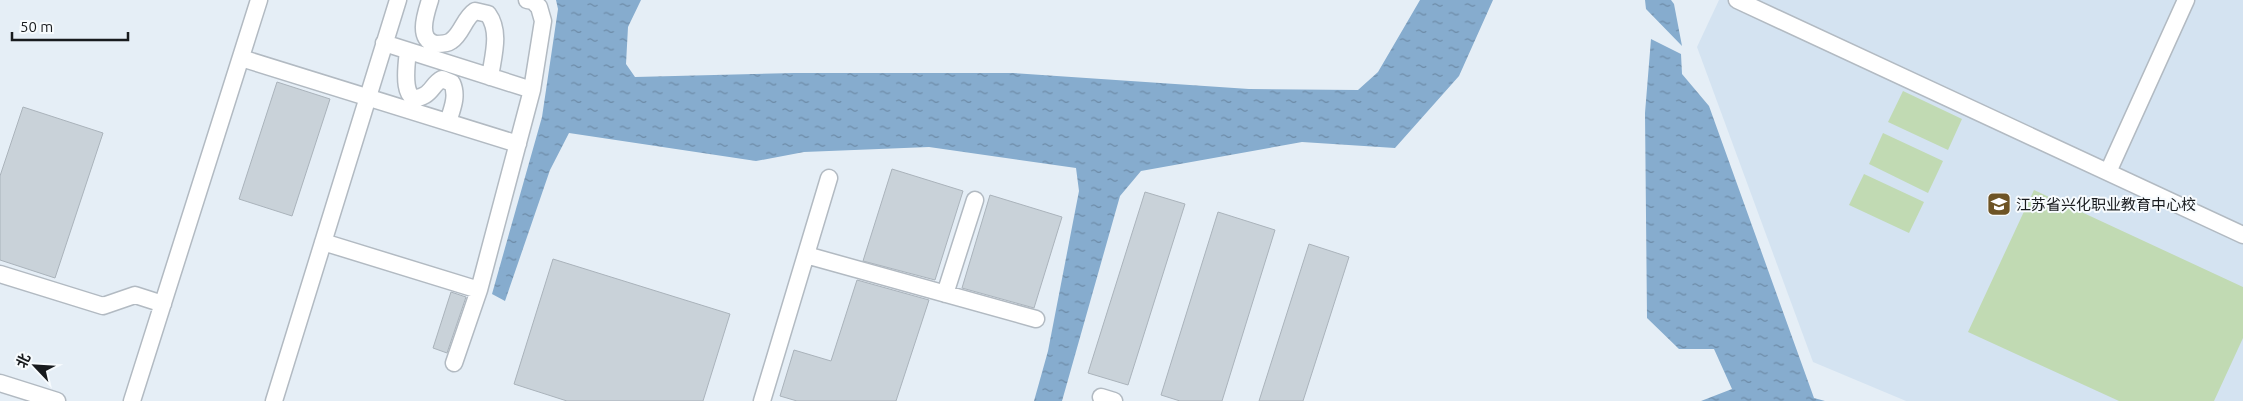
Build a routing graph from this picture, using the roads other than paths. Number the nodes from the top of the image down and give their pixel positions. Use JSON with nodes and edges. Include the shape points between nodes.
{"nodes":[{"id":1,"x":259,"y":0,"type":"edge"},
{"id":2,"x":398,"y":0,"type":"edge"},
{"id":3,"x":430,"y":0,"type":"edge"},
{"id":4,"x":527,"y":0,"type":"edge"},
{"id":5,"x":1737,"y":0,"type":"edge"},
{"id":6,"x":2186,"y":0,"type":"edge"},
{"id":7,"x":384,"y":44,"type":"junction"},
{"id":8,"x":408,"y":51,"type":"junction"},
{"id":9,"x":241,"y":58,"type":"junction"},
{"id":10,"x":490,"y":77,"type":"junction"},
{"id":11,"x":532,"y":90,"type":"junction"},
{"id":12,"x":368,"y":97,"type":"junction"},
{"id":13,"x":448,"y":122,"type":"junction"},
{"id":14,"x":518,"y":144,"type":"junction"},
{"id":15,"x":2108,"y":172,"type":"junction"},
{"id":16,"x":829,"y":178,"type":"dead end"},
{"id":17,"x":975,"y":200,"type":"dead end"},
{"id":18,"x":2243,"y":235,"type":"edge"},
{"id":19,"x":323,"y":242,"type":"junction"},
{"id":20,"x":806,"y":255,"type":"junction"},
{"id":21,"x":0,"y":274,"type":"edge"},
{"id":22,"x":479,"y":290,"type":"junction"},
{"id":23,"x":945,"y":294,"type":"junction"},
{"id":24,"x":163,"y":304,"type":"junction"},
{"id":25,"x":1036,"y":319,"type":"dead end"},
{"id":26,"x":454,"y":363,"type":"dead end"},
{"id":27,"x":0,"y":383,"type":"edge"},
{"id":28,"x":28,"y":397,"type":"edge"},
{"id":29,"x":57,"y":401,"type":"edge"},
{"id":30,"x":132,"y":401,"type":"edge"},
{"id":31,"x":274,"y":401,"type":"edge"},
{"id":32,"x":762,"y":401,"type":"edge"}],
"edges":[{"from":1,"to":9,"type":"street"},
{"from":2,"to":7,"type":"street"},
{"from":3,"to":10,"type":"street","via":[[424,30],[433,43],[452,41],[468,16],[475,11],[488,14],[494,23],[495,45]]},
{"from":4,"to":11,"type":"street","via":[[539,7],[543,20]]},
{"from":5,"to":15,"type":"street"},
{"from":6,"to":15,"type":"street"},
{"from":7,"to":8,"type":"street"},
{"from":7,"to":12,"type":"street"},
{"from":8,"to":10,"type":"street"},
{"from":8,"to":13,"type":"street","via":[[405,80],[407,91],[412,95],[425,95],[435,82],[442,79],[452,83],[455,98]]},
{"from":9,"to":12,"type":"street"},
{"from":9,"to":24,"type":"street"},
{"from":10,"to":11,"type":"street"},
{"from":11,"to":14,"type":"street"},
{"from":12,"to":13,"type":"street"},
{"from":12,"to":19,"type":"street"},
{"from":13,"to":14,"type":"street"},
{"from":14,"to":22,"type":"street"},
{"from":15,"to":18,"type":"street"},
{"from":16,"to":20,"type":"street"},
{"from":17,"to":23,"type":"street"},
{"from":19,"to":22,"type":"street"},
{"from":19,"to":31,"type":"street"},
{"from":20,"to":23,"type":"street"},
{"from":20,"to":32,"type":"street"},
{"from":21,"to":24,"type":"street","via":[[102,306],[135,295]]},
{"from":22,"to":26,"type":"street"},
{"from":23,"to":25,"type":"street"},
{"from":24,"to":30,"type":"street"},
{"from":27,"to":28,"type":"street"},
{"from":28,"to":29,"type":"street"}]}
